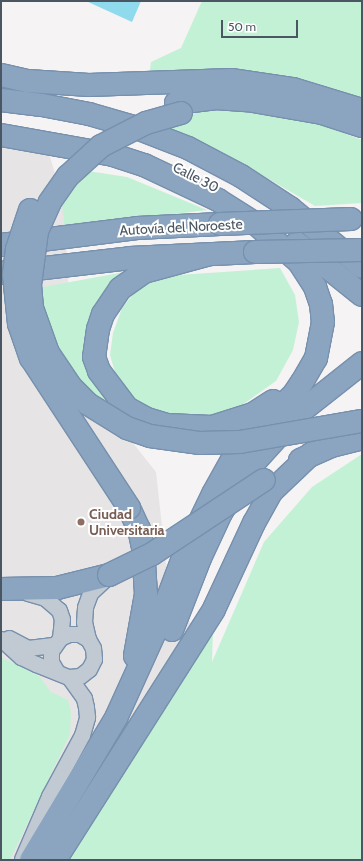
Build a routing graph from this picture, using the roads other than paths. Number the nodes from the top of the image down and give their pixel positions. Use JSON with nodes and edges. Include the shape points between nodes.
{"nodes":[{"id":1,"x":1,"y":75,"type":"edge"},
{"id":2,"x":1,"y":93,"type":"edge"},
{"id":3,"x":1,"y":100,"type":"edge"},
{"id":4,"x":42,"y":104,"type":"junction"},
{"id":5,"x":179,"y":108,"type":"junction"},
{"id":6,"x":362,"y":110,"type":"edge"},
{"id":7,"x":1,"y":122,"type":"edge"},
{"id":8,"x":362,"y":126,"type":"edge"},
{"id":9,"x":362,"y":133,"type":"edge"},
{"id":10,"x":1,"y":135,"type":"edge"},
{"id":11,"x":113,"y":154,"type":"junction"},
{"id":12,"x":356,"y":220,"type":"edge"},
{"id":13,"x":1,"y":246,"type":"edge"},
{"id":14,"x":362,"y":250,"type":"edge"},
{"id":15,"x":207,"y":255,"type":"junction"},
{"id":16,"x":362,"y":267,"type":"edge"},
{"id":17,"x":1,"y":274,"type":"edge"},
{"id":18,"x":362,"y":295,"type":"edge"},
{"id":19,"x":362,"y":363,"type":"edge"},
{"id":20,"x":362,"y":421,"type":"edge"},
{"id":21,"x":362,"y":438,"type":"edge"},
{"id":22,"x":312,"y":454,"type":"junction"},
{"id":23,"x":109,"y":575,"type":"junction"},
{"id":24,"x":2,"y":590,"type":"edge"},
{"id":25,"x":1,"y":632,"type":"edge"},
{"id":26,"x":1,"y":639,"type":"edge"},
{"id":27,"x":88,"y":639,"type":"junction"},
{"id":28,"x":56,"y":641,"type":"junction"},
{"id":29,"x":63,"y":675,"type":"junction"},
{"id":30,"x":24,"y":860,"type":"edge"},
{"id":31,"x":46,"y":860,"type":"edge"},
{"id":32,"x":55,"y":860,"type":"edge"}],
"edges":[{"from":1,"to":6,"type":"highway","via":[[40,82],[89,85],[231,80],[293,89]]},
{"from":2,"to":4,"type":"highway"},
{"from":3,"to":4,"type":"highway","name":"Calle 30"},
{"from":4,"to":16,"type":"highway","name":"Calle 30","via":[[134,128],[188,148],[241,176],[290,208]]},
{"from":5,"to":8,"type":"highway","via":[[214,98],[247,100],[322,113]]},
{"from":5,"to":9,"type":"highway","via":[[255,110]]},
{"from":5,"to":20,"type":"highway","bridge":true,"via":[[101,146],[68,176],[50,202],[38,231],[30,285],[32,308],[48,353],[70,386],[88,404],[120,424],[150,436],[199,443],[240,442]]},
{"from":5,"to":30,"type":"highway","bridge":true,"via":[[132,113],[84,140],[70,153],[55,168],[37,194],[23,228],[16,261],[14,289],[19,324],[31,358],[129,508],[139,529],[143,548],[146,594],[137,652],[105,720]]},
{"from":7,"to":18,"type":"highway","name":"Calle 30","via":[[51,129],[126,146],[178,167],[235,197]]},
{"from":10,"to":11,"type":"highway"},
{"from":11,"to":15,"type":"highway","via":[[213,204],[252,228],[283,253],[298,272],[313,308],[313,337],[308,355],[295,378],[271,403],[253,414],[212,427],[167,425],[147,419],[127,408],[99,371],[94,356],[98,329],[111,301],[131,280],[158,267]]},
{"from":11,"to":30,"type":"highway","via":[[183,182],[256,224],[290,251],[307,273],[321,304],[323,322],[316,358],[294,394],[238,449],[186,550],[155,632],[116,718]]},
{"from":12,"to":13,"type":"highway","name":"Autovía del Noroeste","bridge":true,"via":[[137,228]]},
{"from":14,"to":15,"type":"highway","name":"Autovía del Noroeste","bridge":true},
{"from":15,"to":17,"type":"highway","name":"Autovía del Noroeste","via":[[130,258]]},
{"from":19,"to":31,"type":"highway","via":[[299,413],[250,467],[221,514],[200,558],[170,637],[133,714]]},
{"from":21,"to":22,"type":"highway"},
{"from":22,"to":23,"type":"highway","bridge":true,"via":[[264,480],[152,554]]},
{"from":22,"to":32,"type":"highway","via":[[272,491],[214,609]]},
{"from":23,"to":24,"type":"highway","via":[[57,588]]},
{"from":23,"to":27,"type":"street","via":[[90,593],[85,607],[84,622]]},
{"from":24,"to":28,"type":"street","via":[[38,594],[53,602],[62,619]]},
{"from":25,"to":28,"type":"street","via":[[18,645],[28,648]]},
{"from":26,"to":29,"type":"street","via":[[20,657]]},
{"from":27,"to":28,"type":"street","via":[[79,634],[69,634]]},
{"from":27,"to":29,"type":"street","via":[[93,648],[91,664],[80,676]]},
{"from":28,"to":29,"type":"street","via":[[51,662]]},
{"from":29,"to":30,"type":"street","via":[[84,698],[87,717],[82,735],[49,796]]}]}
